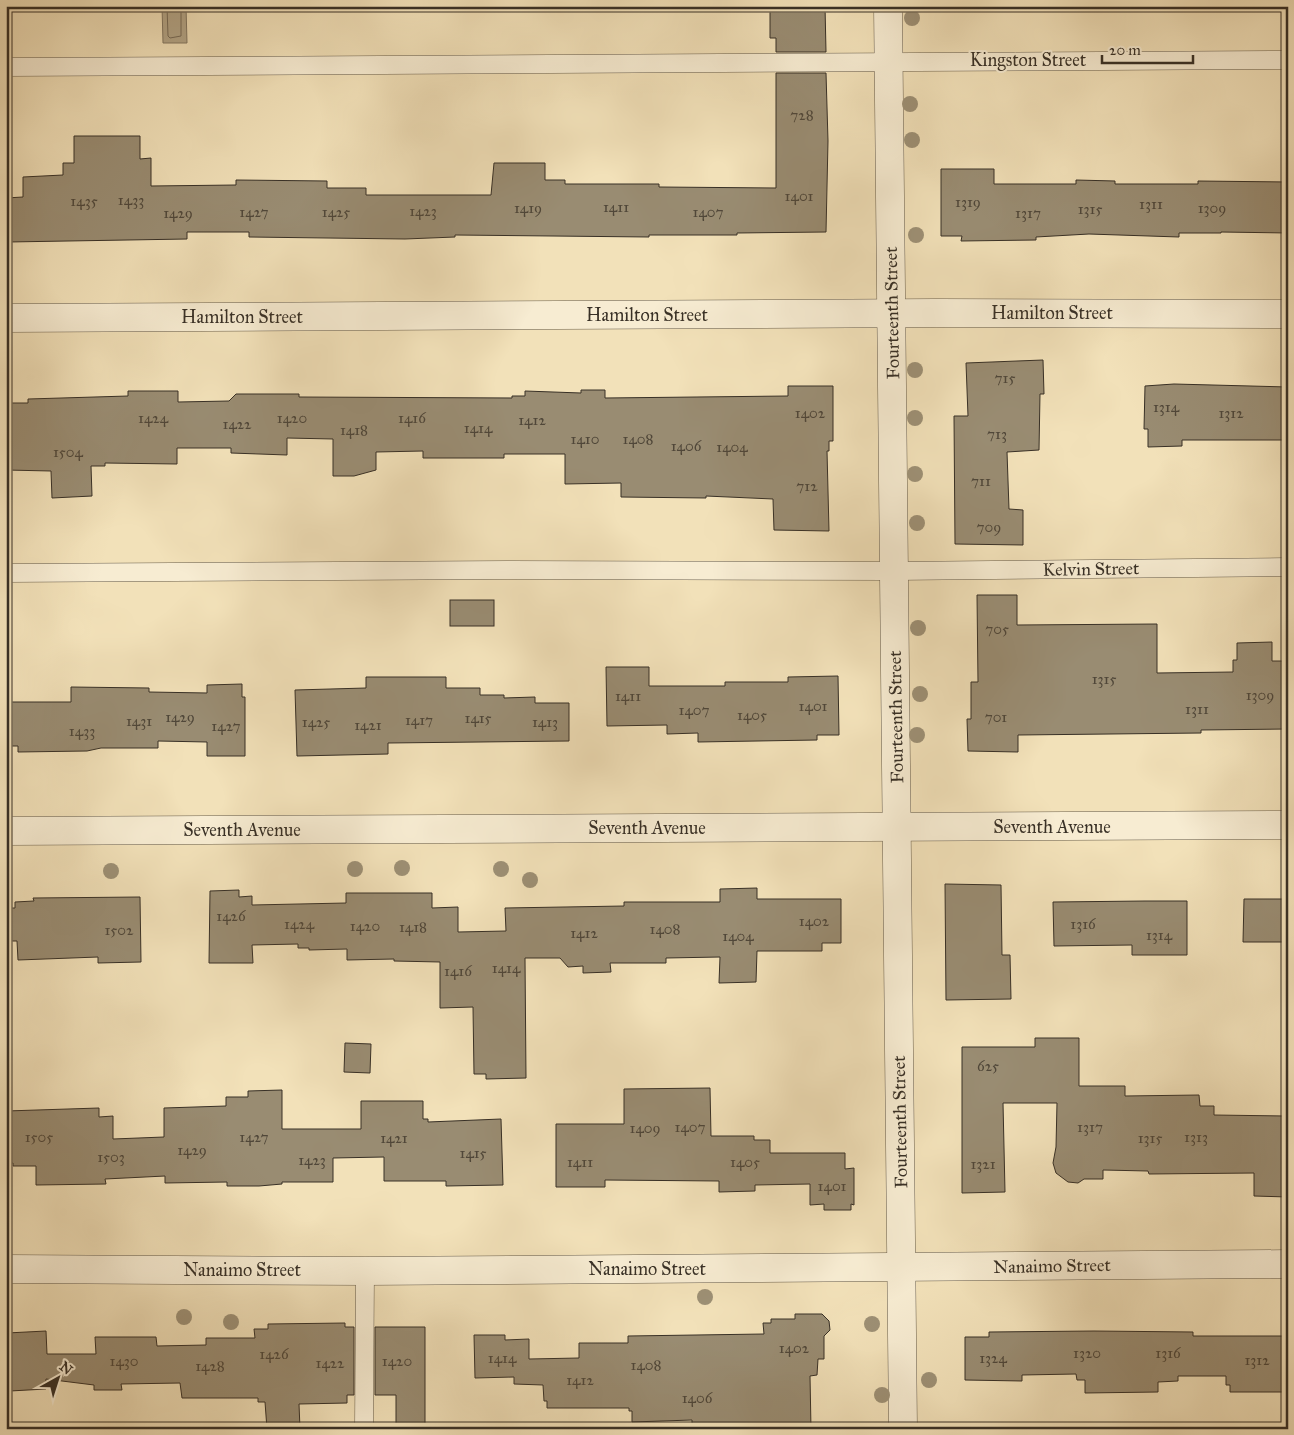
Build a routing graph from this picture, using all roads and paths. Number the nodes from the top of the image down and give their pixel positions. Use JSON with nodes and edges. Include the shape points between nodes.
{"nodes":[{"id":1,"x":888,"y":6,"type":"edge"},
{"id":2,"x":889,"y":60,"type":"junction"},
{"id":3,"x":1288,"y":60,"type":"edge"},
{"id":4,"x":6,"y":67,"type":"edge"},
{"id":5,"x":892,"y":314,"type":"junction"},
{"id":6,"x":1288,"y":314,"type":"edge"},
{"id":7,"x":6,"y":318,"type":"edge"},
{"id":8,"x":1288,"y":567,"type":"edge"},
{"id":9,"x":894,"y":571,"type":"junction"},
{"id":10,"x":6,"y":573,"type":"edge"},
{"id":11,"x":1288,"y":825,"type":"edge"},
{"id":12,"x":897,"y":827,"type":"junction"},
{"id":13,"x":6,"y":831,"type":"edge"},
{"id":14,"x":1288,"y":1264,"type":"edge"},
{"id":15,"x":901,"y":1268,"type":"junction"},
{"id":16,"x":6,"y":1269,"type":"edge"},
{"id":17,"x":365,"y":1271,"type":"junction"},
{"id":18,"x":364,"y":1429,"type":"edge"},
{"id":19,"x":903,"y":1429,"type":"edge"}],
"edges":[{"from":1,"to":2,"type":"street","name":"Fourteenth Street"},
{"from":2,"to":3,"type":"lane","name":"Kingston Street"},
{"from":2,"to":4,"type":"lane","name":"Kingston Street"},
{"from":2,"to":5,"type":"street","name":"Fourteenth Street"},
{"from":5,"to":6,"type":"street","name":"Hamilton Street"},
{"from":5,"to":7,"type":"street","name":"Hamilton Street"},
{"from":5,"to":9,"type":"street","name":"Fourteenth Street"},
{"from":8,"to":9,"type":"lane","name":"Kelvin Street"},
{"from":9,"to":10,"type":"lane","name":"Kelvin Street"},
{"from":9,"to":12,"type":"street","name":"Fourteenth Street"},
{"from":11,"to":12,"type":"street","name":"Seventh Avenue"},
{"from":12,"to":13,"type":"street","name":"Seventh Avenue"},
{"from":12,"to":15,"type":"street","name":"Fourteenth Street"},
{"from":14,"to":15,"type":"street","name":"Nanaimo Street"},
{"from":15,"to":17,"type":"street","name":"Nanaimo Street"},
{"from":15,"to":19,"type":"street","name":"Fourteenth Street"},
{"from":16,"to":17,"type":"street","name":"Nanaimo Street"},
{"from":17,"to":18,"type":"lane"}]}
